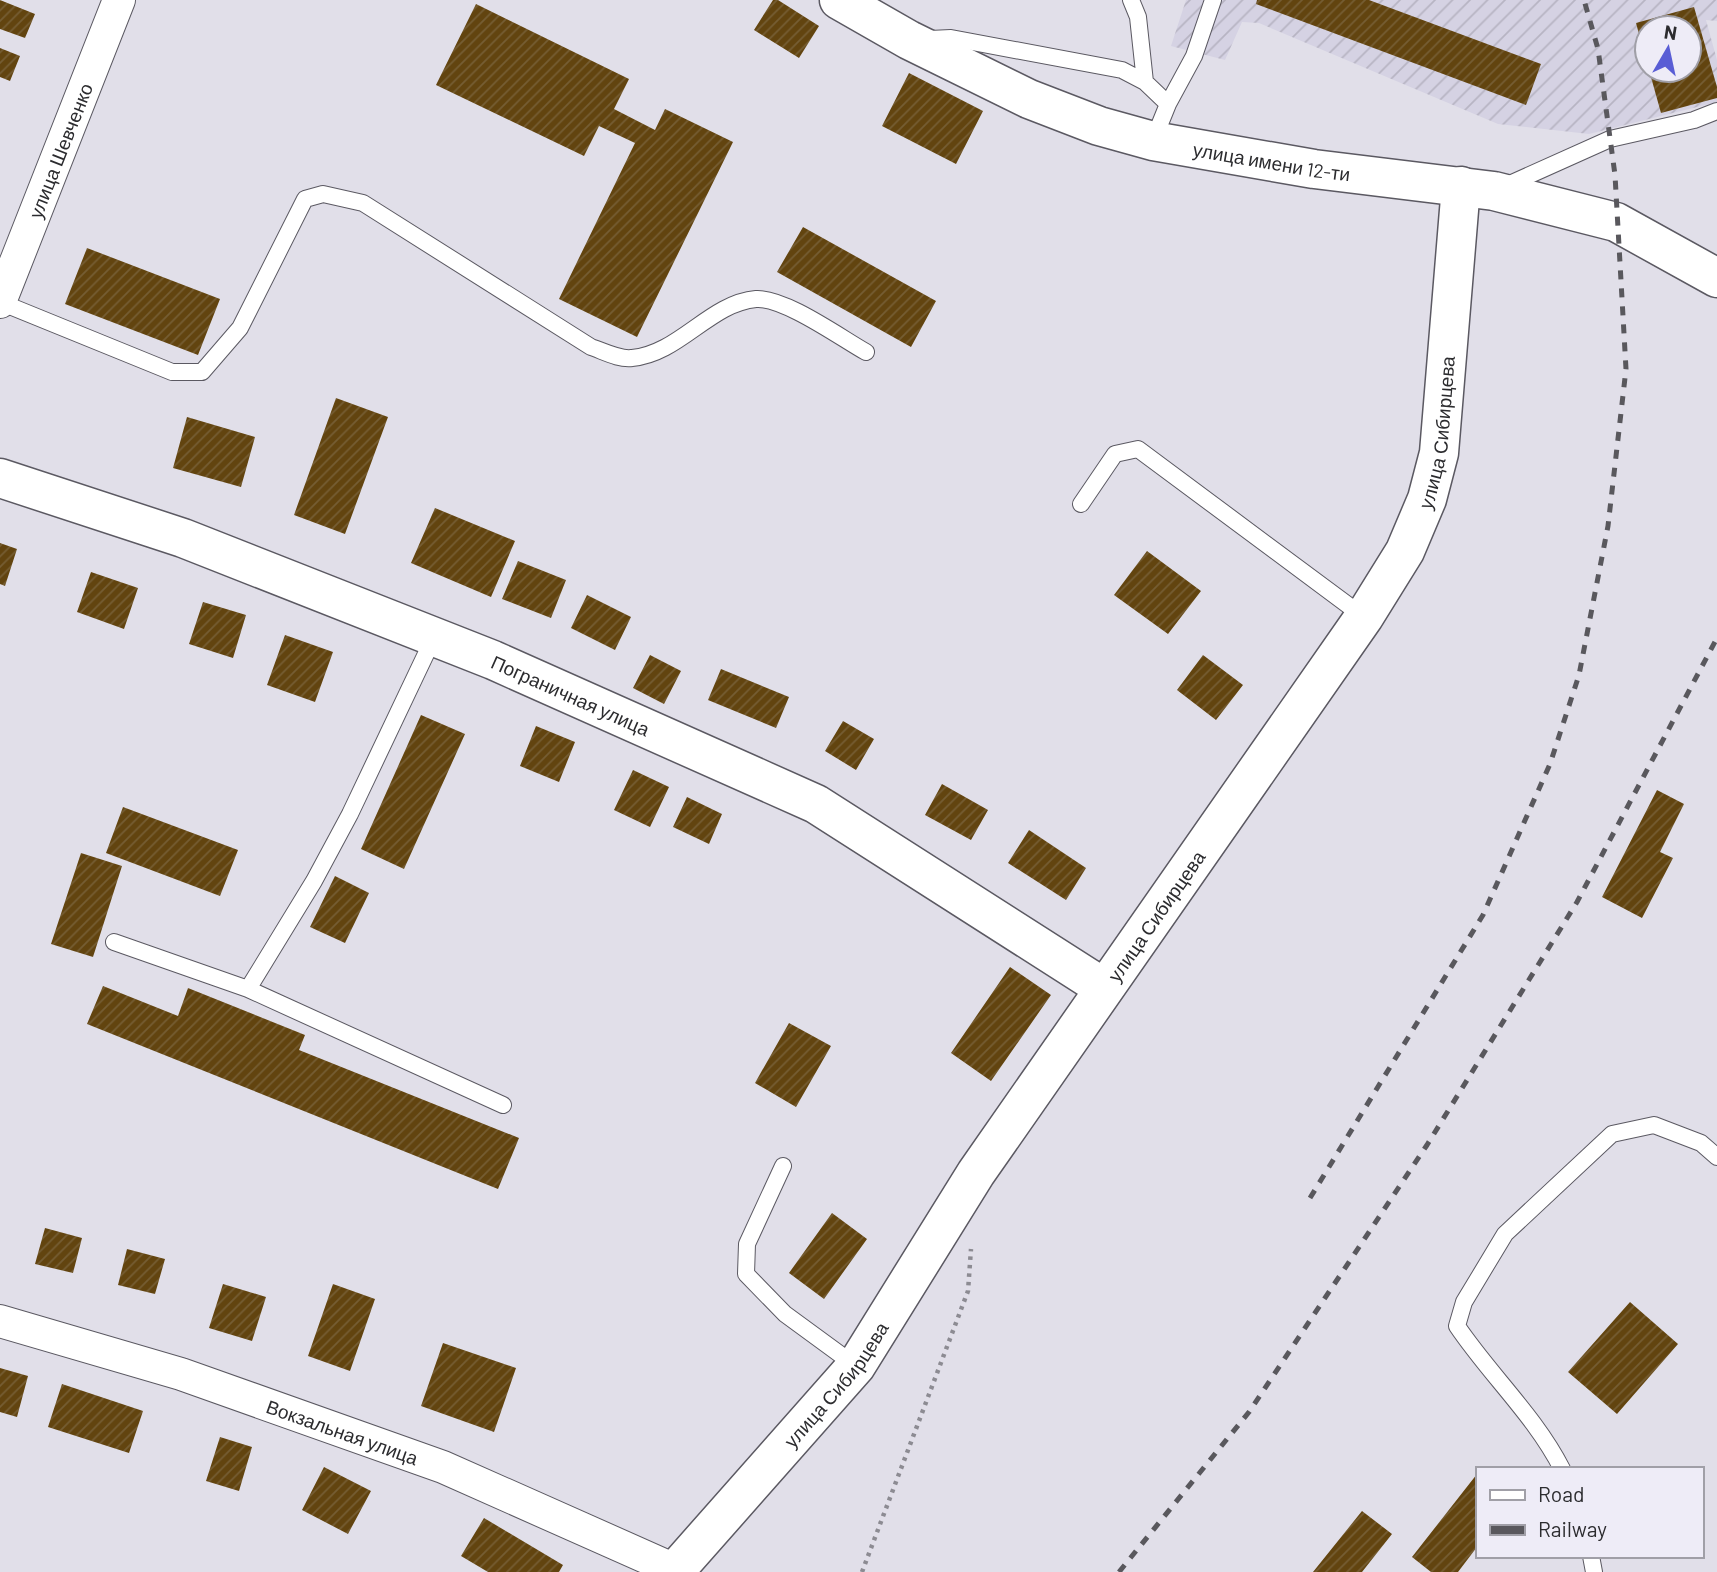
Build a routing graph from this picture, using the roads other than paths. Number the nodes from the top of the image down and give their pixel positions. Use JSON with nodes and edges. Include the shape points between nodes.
{"nodes":[{"id":1,"x":119,"y":0,"type":"edge"},
{"id":2,"x":839,"y":0,"type":"edge"},
{"id":3,"x":1132,"y":0,"type":"edge"},
{"id":4,"x":1213,"y":0,"type":"edge"},
{"id":5,"x":909,"y":40,"type":"junction"},
{"id":6,"x":1145,"y":82,"type":"junction"},
{"id":7,"x":1168,"y":104,"type":"junction"},
{"id":8,"x":1717,"y":111,"type":"edge"},
{"id":9,"x":1153,"y":141,"type":"junction"},
{"id":10,"x":1477,"y":188,"type":"junction"},
{"id":11,"x":1717,"y":278,"type":"edge"},
{"id":12,"x":0,"y":302,"type":"edge"},
{"id":13,"x":866,"y":352,"type":"dead end"},
{"id":14,"x":0,"y":478,"type":"edge"},
{"id":15,"x":1081,"y":504,"type":"dead end"},
{"id":16,"x":1364,"y":617,"type":"junction"},
{"id":17,"x":434,"y":637,"type":"junction"},
{"id":18,"x":114,"y":942,"type":"dead end"},
{"id":19,"x":1104,"y":988,"type":"junction"},
{"id":20,"x":248,"y":989,"type":"junction"},
{"id":21,"x":503,"y":1105,"type":"dead end"},
{"id":22,"x":1717,"y":1157,"type":"edge"},
{"id":23,"x":783,"y":1166,"type":"dead end"},
{"id":24,"x":0,"y":1321,"type":"edge"},
{"id":25,"x":856,"y":1366,"type":"junction"},
{"id":26,"x":1561,"y":1467,"type":"edge"},
{"id":27,"x":675,"y":1571,"type":"edge"}],
"edges":[{"from":1,"to":12,"type":"street","name":"улица Шевченко"},
{"from":2,"to":5,"type":"street","name":"улица имени 12-ти"},
{"from":3,"to":6,"type":"lane"},
{"from":4,"to":7,"type":"lane","via":[[1194,56]]},
{"from":5,"to":6,"type":"lane","via":[[951,38],[1122,70]]},
{"from":5,"to":9,"type":"street","name":"улица имени 12-ти","via":[[1029,99]]},
{"from":6,"to":7,"type":"lane"},
{"from":7,"to":9,"type":"lane"},
{"from":8,"to":10,"type":"lane","via":[[1610,139]]},
{"from":9,"to":10,"type":"street","name":"улица имени 12-ти","via":[[1314,169]]},
{"from":10,"to":11,"type":"street","name":"улица имени 12-ти","via":[[1616,222]]},
{"from":10,"to":16,"type":"street","name":"улица Сибирцева","via":[[1439,453],[1427,499],[1405,551]]},
{"from":12,"to":13,"type":"lane","via":[[172,372],[202,372],[240,328],[305,199],[323,194],[363,204],[591,347],[630,359],[661,351],[720,312],[756,299],[780,304]]},
{"from":14,"to":17,"type":"street","name":"Пограничная улица","via":[[183,538]]},
{"from":15,"to":16,"type":"lane","via":[[1115,454],[1138,449]]},
{"from":16,"to":19,"type":"street","name":"улица Сибирцева"},
{"from":17,"to":19,"type":"street","name":"Пограничная улица","via":[[816,804]]},
{"from":17,"to":20,"type":"lane","via":[[344,825]]},
{"from":18,"to":20,"type":"lane"},
{"from":19,"to":25,"type":"street","name":"улица Сибирцева","via":[[976,1173]]},
{"from":20,"to":21,"type":"lane"},
{"from":22,"to":26,"type":"lane","via":[[1701,1143],[1654,1125],[1612,1134],[1505,1234],[1464,1302],[1457,1326],[1547,1440]]},
{"from":23,"to":25,"type":"lane","via":[[747,1244],[746,1274],[785,1314]]},
{"from":24,"to":27,"type":"street","name":"Вокзальная улица","via":[[181,1374],[443,1467]]},
{"from":25,"to":27,"type":"street","name":"улица Сибирцева"}]}
